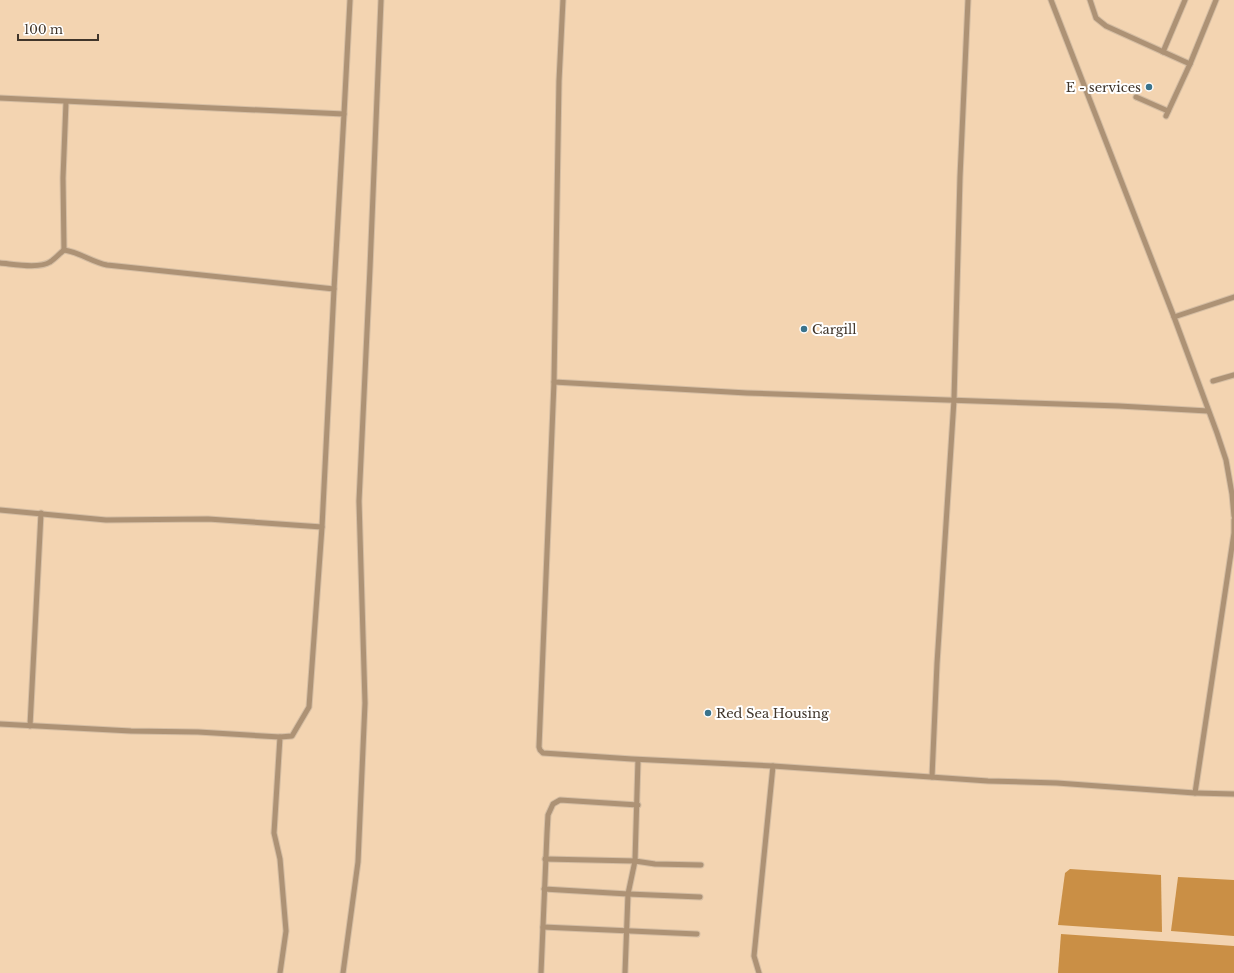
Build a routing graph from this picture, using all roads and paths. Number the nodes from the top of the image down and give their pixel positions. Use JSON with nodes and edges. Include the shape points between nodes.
{"nodes":[{"id":1,"x":350,"y":0,"type":"edge"},
{"id":2,"x":381,"y":0,"type":"edge"},
{"id":3,"x":563,"y":0,"type":"edge"},
{"id":4,"x":968,"y":0,"type":"edge"},
{"id":5,"x":1052,"y":0,"type":"edge"},
{"id":6,"x":1090,"y":0,"type":"edge"},
{"id":7,"x":1185,"y":0,"type":"edge"},
{"id":8,"x":1216,"y":0,"type":"edge"},
{"id":9,"x":1163,"y":52,"type":"junction"},
{"id":10,"x":1190,"y":64,"type":"junction"},
{"id":11,"x":1136,"y":97,"type":"dead end"},
{"id":12,"x":0,"y":98,"type":"edge"},
{"id":13,"x":66,"y":102,"type":"junction"},
{"id":14,"x":344,"y":114,"type":"junction"},
{"id":15,"x":64,"y":250,"type":"junction"},
{"id":16,"x":0,"y":263,"type":"edge"},
{"id":17,"x":334,"y":289,"type":"junction"},
{"id":18,"x":1234,"y":297,"type":"edge"},
{"id":19,"x":1174,"y":317,"type":"junction"},
{"id":20,"x":1234,"y":374,"type":"edge"},
{"id":21,"x":1213,"y":381,"type":"dead end"},
{"id":22,"x":554,"y":382,"type":"junction"},
{"id":23,"x":954,"y":400,"type":"junction"},
{"id":24,"x":1208,"y":411,"type":"junction"},
{"id":25,"x":0,"y":510,"type":"edge"},
{"id":26,"x":41,"y":513,"type":"junction"},
{"id":27,"x":1234,"y":516,"type":"edge"},
{"id":28,"x":1234,"y":520,"type":"edge"},
{"id":29,"x":322,"y":527,"type":"junction"},
{"id":30,"x":0,"y":724,"type":"edge"},
{"id":31,"x":30,"y":726,"type":"junction"},
{"id":32,"x":280,"y":737,"type":"junction"},
{"id":33,"x":638,"y":760,"type":"junction"},
{"id":34,"x":773,"y":766,"type":"junction"},
{"id":35,"x":932,"y":777,"type":"junction"},
{"id":36,"x":1195,"y":793,"type":"junction"},
{"id":37,"x":1234,"y":794,"type":"edge"},
{"id":38,"x":638,"y":805,"type":"junction"},
{"id":39,"x":545,"y":859,"type":"junction"},
{"id":40,"x":635,"y":861,"type":"junction"},
{"id":41,"x":701,"y":865,"type":"dead end"},
{"id":42,"x":544,"y":889,"type":"junction"},
{"id":43,"x":628,"y":894,"type":"junction"},
{"id":44,"x":700,"y":897,"type":"dead end"},
{"id":45,"x":543,"y":927,"type":"junction"},
{"id":46,"x":626,"y":930,"type":"junction"},
{"id":47,"x":697,"y":934,"type":"dead end"},
{"id":48,"x":280,"y":973,"type":"edge"},
{"id":49,"x":343,"y":973,"type":"edge"},
{"id":50,"x":541,"y":973,"type":"edge"},
{"id":51,"x":625,"y":973,"type":"edge"},
{"id":52,"x":759,"y":973,"type":"edge"}],
"edges":[{"from":1,"to":14,"type":"street"},
{"from":2,"to":49,"type":"street","via":[[359,501],[366,703],[358,862]]},
{"from":3,"to":22,"type":"street","via":[[559,80]]},
{"from":4,"to":23,"type":"street"},
{"from":5,"to":19,"type":"street"},
{"from":6,"to":9,"type":"street","via":[[1096,18],[1106,26]]},
{"from":7,"to":9,"type":"street"},
{"from":8,"to":10,"type":"street"},
{"from":9,"to":10,"type":"street"},
{"from":10,"to":11,"type":"street","via":[[1167,114]]},
{"from":12,"to":13,"type":"street"},
{"from":13,"to":14,"type":"street"},
{"from":13,"to":15,"type":"street"},
{"from":14,"to":17,"type":"street"},
{"from":15,"to":16,"type":"street","via":[[44,265]]},
{"from":15,"to":17,"type":"street","via":[[107,265]]},
{"from":17,"to":29,"type":"street"},
{"from":18,"to":19,"type":"street"},
{"from":19,"to":24,"type":"street"},
{"from":20,"to":21,"type":"street"},
{"from":22,"to":23,"type":"street","via":[[747,393]]},
{"from":22,"to":33,"type":"street","via":[[539,747],[543,753]]},
{"from":23,"to":24,"type":"street"},
{"from":23,"to":35,"type":"street"},
{"from":24,"to":27,"type":"street","via":[[1226,460]]},
{"from":25,"to":26,"type":"street"},
{"from":26,"to":29,"type":"street","via":[[106,520],[208,519]]},
{"from":26,"to":31,"type":"street"},
{"from":28,"to":36,"type":"street"},
{"from":29,"to":32,"type":"street","via":[[309,707],[292,736]]},
{"from":30,"to":31,"type":"street"},
{"from":31,"to":32,"type":"street"},
{"from":32,"to":48,"type":"street","via":[[274,833],[280,859],[286,931]]},
{"from":33,"to":34,"type":"street"},
{"from":33,"to":38,"type":"street"},
{"from":34,"to":35,"type":"street"},
{"from":34,"to":52,"type":"street","via":[[754,956]]},
{"from":35,"to":36,"type":"street"},
{"from":36,"to":37,"type":"street"},
{"from":38,"to":39,"type":"street","via":[[560,800],[553,804],[548,815]]},
{"from":38,"to":40,"type":"street"},
{"from":39,"to":40,"type":"street"},
{"from":39,"to":42,"type":"street"},
{"from":40,"to":41,"type":"street"},
{"from":40,"to":43,"type":"street"},
{"from":42,"to":43,"type":"street"},
{"from":42,"to":45,"type":"street"},
{"from":43,"to":44,"type":"street"},
{"from":43,"to":46,"type":"street"},
{"from":45,"to":46,"type":"street"},
{"from":45,"to":50,"type":"street"},
{"from":46,"to":47,"type":"street"},
{"from":46,"to":51,"type":"street"}]}
